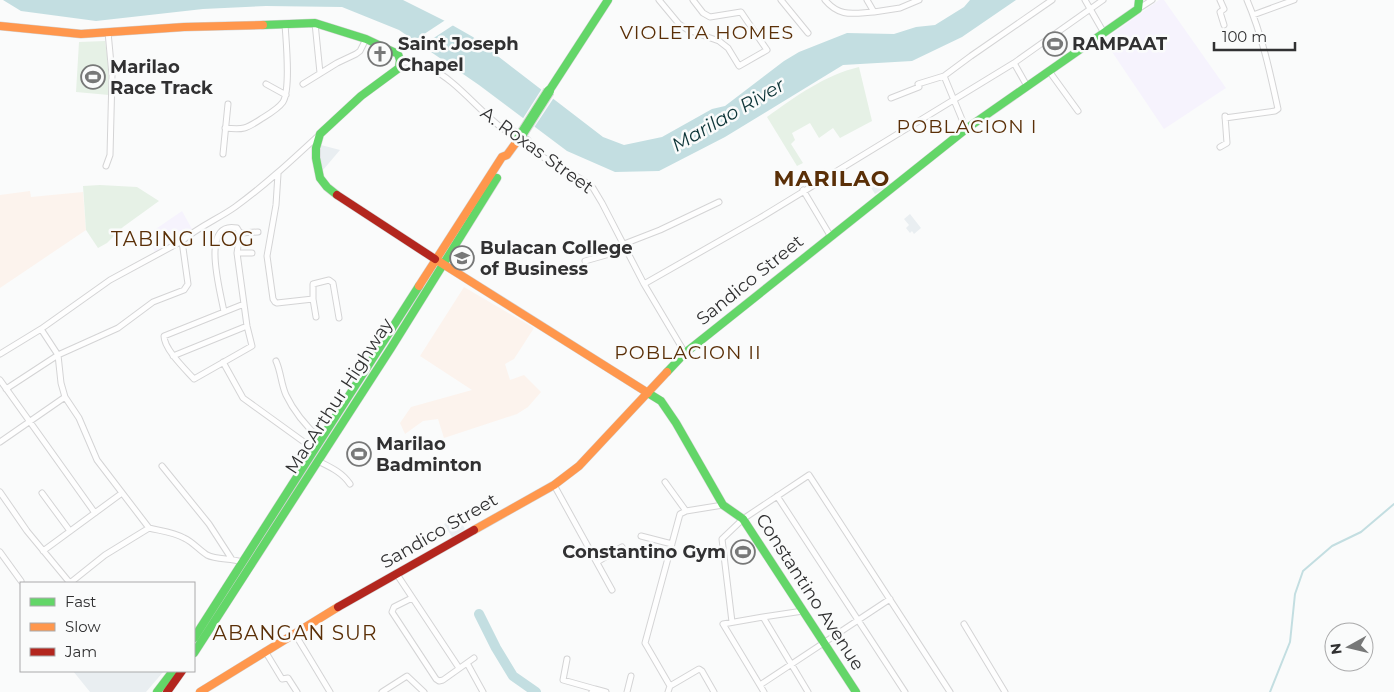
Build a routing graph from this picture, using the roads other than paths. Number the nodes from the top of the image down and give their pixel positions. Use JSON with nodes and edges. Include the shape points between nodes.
{"nodes":[{"id":1,"x":608,"y":0,"type":"edge"},
{"id":2,"x":659,"y":0,"type":"edge"},
{"id":3,"x":668,"y":0,"type":"edge"},
{"id":4,"x":693,"y":0,"type":"edge"},
{"id":5,"x":782,"y":0,"type":"edge"},
{"id":6,"x":825,"y":0,"type":"edge"},
{"id":7,"x":867,"y":0,"type":"edge"},
{"id":8,"x":919,"y":0,"type":"edge"},
{"id":9,"x":1052,"y":0,"type":"edge"},
{"id":10,"x":1085,"y":0,"type":"edge"},
{"id":11,"x":1103,"y":0,"type":"edge"},
{"id":12,"x":1152,"y":0,"type":"edge"},
{"id":13,"x":1220,"y":0,"type":"edge"},
{"id":14,"x":1247,"y":0,"type":"edge"},
{"id":15,"x":1294,"y":0,"type":"edge"},
{"id":16,"x":1138,"y":4,"type":"edge"},
{"id":17,"x":663,"y":5,"type":"junction"},
{"id":18,"x":1090,"y":9,"type":"junction"},
{"id":19,"x":874,"y":12,"type":"junction"},
{"id":20,"x":1254,"y":15,"type":"junction"},
{"id":21,"x":315,"y":23,"type":"junction"},
{"id":22,"x":285,"y":24,"type":"junction"},
{"id":23,"x":0,"y":26,"type":"edge"},
{"id":24,"x":1224,"y":26,"type":"dead end"},
{"id":25,"x":108,"y":32,"type":"junction"},
{"id":26,"x":808,"y":33,"type":"dead end"},
{"id":27,"x":1104,"y":33,"type":"junction"},
{"id":28,"x":366,"y":39,"type":"junction"},
{"id":29,"x":400,"y":62,"type":"junction"},
{"id":30,"x":1014,"y":63,"type":"junction"},
{"id":31,"x":1049,"y":71,"type":"junction"},
{"id":32,"x":320,"y":74,"type":"junction"},
{"id":33,"x":944,"y":76,"type":"junction"},
{"id":34,"x":266,"y":84,"type":"dead end"},
{"id":35,"x":303,"y":84,"type":"dead end"},
{"id":36,"x":1027,"y":86,"type":"junction"},
{"id":37,"x":286,"y":95,"type":"junction"},
{"id":38,"x":890,"y":98,"type":"dead end"},
{"id":39,"x":954,"y":100,"type":"junction"},
{"id":40,"x":228,"y":104,"type":"dead end"},
{"id":41,"x":1078,"y":112,"type":"dead end"},
{"id":42,"x":225,"y":128,"type":"junction"},
{"id":43,"x":966,"y":129,"type":"junction"},
{"id":44,"x":320,"y":134,"type":"junction"},
{"id":45,"x":1220,"y":147,"type":"dead end"},
{"id":46,"x":222,"y":154,"type":"dead end"},
{"id":47,"x":106,"y":166,"type":"dead end"},
{"id":48,"x":278,"y":174,"type":"junction"},
{"id":49,"x":804,"y":190,"type":"junction"},
{"id":50,"x":719,"y":202,"type":"dead end"},
{"id":51,"x":258,"y":232,"type":"dead end"},
{"id":52,"x":240,"y":233,"type":"junction"},
{"id":53,"x":831,"y":237,"type":"junction"},
{"id":54,"x":182,"y":241,"type":"junction"},
{"id":55,"x":624,"y":245,"type":"junction"},
{"id":56,"x":237,"y":253,"type":"junction"},
{"id":57,"x":252,"y":253,"type":"dead end"},
{"id":58,"x":585,"y":261,"type":"dead end"},
{"id":59,"x":439,"y":262,"type":"junction"},
{"id":60,"x":644,"y":284,"type":"junction"},
{"id":61,"x":313,"y":299,"type":"junction"},
{"id":62,"x":244,"y":304,"type":"junction"},
{"id":63,"x":224,"y":312,"type":"junction"},
{"id":64,"x":316,"y":317,"type":"dead end"},
{"id":65,"x":340,"y":318,"type":"dead end"},
{"id":66,"x":247,"y":326,"type":"junction"},
{"id":67,"x":41,"y":329,"type":"junction"},
{"id":68,"x":686,"y":353,"type":"junction"},
{"id":69,"x":0,"y":354,"type":"edge"},
{"id":70,"x":58,"y":355,"type":"junction"},
{"id":71,"x":173,"y":356,"type":"junction"},
{"id":72,"x":276,"y":361,"type":"dead end"},
{"id":73,"x":223,"y":362,"type":"junction"},
{"id":74,"x":0,"y":380,"type":"edge"},
{"id":75,"x":6,"y":389,"type":"junction"},
{"id":76,"x":648,"y":393,"type":"junction"},
{"id":77,"x":65,"y":397,"type":"junction"},
{"id":78,"x":30,"y":421,"type":"junction"},
{"id":79,"x":1,"y":440,"type":"edge"},
{"id":80,"x":321,"y":441,"type":"junction"},
{"id":81,"x":318,"y":455,"type":"junction"},
{"id":82,"x":162,"y":466,"type":"dead end"},
{"id":83,"x":665,"y":482,"type":"dead end"},
{"id":84,"x":350,"y":484,"type":"dead end"},
{"id":85,"x":554,"y":485,"type":"junction"},
{"id":86,"x":0,"y":492,"type":"edge"},
{"id":87,"x":42,"y":493,"type":"dead end"},
{"id":88,"x":122,"y":493,"type":"junction"},
{"id":89,"x":777,"y":496,"type":"junction"},
{"id":90,"x":723,"y":505,"type":"junction"},
{"id":91,"x":686,"y":511,"type":"junction"},
{"id":92,"x":95,"y":513,"type":"junction"},
{"id":93,"x":743,"y":519,"type":"junction"},
{"id":94,"x":149,"y":528,"type":"junction"},
{"id":95,"x":70,"y":531,"type":"junction"},
{"id":96,"x":641,"y":536,"type":"dead end"},
{"id":97,"x":672,"y":544,"type":"junction"},
{"id":98,"x":622,"y":547,"type":"dead end"},
{"id":99,"x":43,"y":551,"type":"junction"},
{"id":100,"x":0,"y":552,"type":"edge"},
{"id":101,"x":231,"y":558,"type":"junction"},
{"id":102,"x":597,"y":562,"type":"junction"},
{"id":103,"x":246,"y":564,"type":"junction"},
{"id":104,"x":396,"y":574,"type":"junction"},
{"id":105,"x":22,"y":581,"type":"dead end"},
{"id":106,"x":69,"y":582,"type":"edge"},
{"id":107,"x":71,"y":582,"type":"edge"},
{"id":108,"x":612,"y":590,"type":"dead end"},
{"id":109,"x":412,"y":598,"type":"junction"},
{"id":110,"x":890,"y":599,"type":"junction"},
{"id":111,"x":803,"y":612,"type":"junction"},
{"id":112,"x":763,"y":617,"type":"junction"},
{"id":113,"x":857,"y":620,"type":"junction"},
{"id":114,"x":732,"y":622,"type":"junction"},
{"id":115,"x":964,"y":624,"type":"dead end"},
{"id":116,"x":295,"y":634,"type":"junction"},
{"id":117,"x":195,"y":637,"type":"edge"},
{"id":118,"x":824,"y":642,"type":"junction"},
{"id":119,"x":195,"y":651,"type":"edge"},
{"id":120,"x":264,"y":651,"type":"junction"},
{"id":121,"x":474,"y":658,"type":"dead end"},
{"id":122,"x":566,"y":659,"type":"dead end"},
{"id":123,"x":467,"y":663,"type":"junction"},
{"id":124,"x":791,"y":665,"type":"junction"},
{"id":125,"x":459,"y":668,"type":"junction"},
{"id":126,"x":172,"y":672,"type":"edge"},
{"id":127,"x":181,"y":672,"type":"edge"},
{"id":128,"x":631,"y":676,"type":"dead end"},
{"id":129,"x":760,"y":685,"type":"junction"},
{"id":130,"x":669,"y":689,"type":"edge"},
{"id":131,"x":593,"y":691,"type":"edge"},
{"id":132,"x":157,"y":692,"type":"edge"},
{"id":133,"x":167,"y":692,"type":"edge"},
{"id":134,"x":200,"y":692,"type":"edge"},
{"id":135,"x":297,"y":692,"type":"edge"},
{"id":136,"x":330,"y":692,"type":"edge"},
{"id":137,"x":382,"y":692,"type":"edge"},
{"id":138,"x":424,"y":692,"type":"edge"},
{"id":139,"x":483,"y":692,"type":"edge"},
{"id":140,"x":606,"y":692,"type":"edge"},
{"id":141,"x":627,"y":692,"type":"edge"},
{"id":142,"x":714,"y":692,"type":"edge"},
{"id":143,"x":764,"y":692,"type":"edge"},
{"id":144,"x":808,"y":692,"type":"edge"},
{"id":145,"x":856,"y":692,"type":"edge"},
{"id":146,"x":905,"y":692,"type":"edge"},
{"id":147,"x":950,"y":692,"type":"edge"},
{"id":148,"x":1005,"y":692,"type":"edge"}],
"edges":[{"from":1,"to":59,"type":"main road","name":"MacArthur Highway","bridge":true,"via":[[518,140],[502,157]]},
{"from":2,"to":17,"type":"street"},
{"from":3,"to":17,"type":"street"},
{"from":4,"to":17,"type":"street","via":[[710,16],[741,12],[767,50],[739,66],[728,48],[719,41],[688,30]]},
{"from":5,"to":26,"type":"street"},
{"from":6,"to":19,"type":"street","via":[[839,12]]},
{"from":7,"to":19,"type":"street"},
{"from":8,"to":19,"type":"street","via":[[900,8]]},
{"from":9,"to":33,"type":"street"},
{"from":10,"to":18,"type":"street"},
{"from":11,"to":18,"type":"street"},
{"from":12,"to":16,"type":"street"},
{"from":13,"to":24,"type":"street","via":[[1224,9],[1220,12]]},
{"from":14,"to":20,"type":"street"},
{"from":15,"to":20,"type":"street"},
{"from":16,"to":27,"type":"main road","name":"Sandico Street"},
{"from":18,"to":27,"type":"street"},
{"from":18,"to":30,"type":"street"},
{"from":20,"to":45,"type":"street","via":[[1278,109],[1225,117],[1227,142]]},
{"from":21,"to":22,"type":"main road"},
{"from":21,"to":28,"type":"main road"},
{"from":21,"to":32,"type":"street"},
{"from":22,"to":25,"type":"main road"},
{"from":22,"to":37,"type":"street"},
{"from":23,"to":25,"type":"main road","via":[[81,34]]},
{"from":25,"to":47,"type":"street","via":[[112,75],[110,155]]},
{"from":27,"to":31,"type":"main road","name":"Sandico Street"},
{"from":28,"to":29,"type":"main road","via":[[398,54]]},
{"from":28,"to":32,"type":"street","via":[[360,51]]},
{"from":29,"to":44,"type":"main road","via":[[395,72],[361,96]]},
{"from":29,"to":55,"type":"street","name":"A. Roxas Street","via":[[426,66],[443,76],[502,129],[514,131],[528,140],[536,153],[593,188]]},
{"from":30,"to":36,"type":"street"},
{"from":30,"to":39,"type":"street"},
{"from":31,"to":36,"type":"main road","name":"Sandico Street"},
{"from":31,"to":41,"type":"street"},
{"from":32,"to":35,"type":"street"},
{"from":33,"to":38,"type":"street"},
{"from":33,"to":39,"type":"street"},
{"from":34,"to":37,"type":"street"},
{"from":36,"to":43,"type":"main road","name":"Sandico Street"},
{"from":37,"to":42,"type":"street","via":[[279,106],[247,128]]},
{"from":39,"to":43,"type":"street"},
{"from":39,"to":49,"type":"street"},
{"from":40,"to":42,"type":"street"},
{"from":42,"to":46,"type":"street"},
{"from":43,"to":53,"type":"main road","name":"Sandico Street"},
{"from":44,"to":48,"type":"street"},
{"from":44,"to":59,"type":"main road","name":"Constantino Avenue","via":[[316,158],[320,178],[327,187]]},
{"from":48,"to":54,"type":"street"},
{"from":48,"to":61,"type":"street","via":[[268,256],[273,298],[277,303]]},
{"from":49,"to":53,"type":"street"},
{"from":49,"to":60,"type":"street"},
{"from":50,"to":55,"type":"street"},
{"from":51,"to":52,"type":"street"},
{"from":52,"to":56,"type":"street"},
{"from":52,"to":63,"type":"street","via":[[237,228],[229,227],[218,234],[215,243]]},
{"from":53,"to":68,"type":"main road","name":"Sandico Street"},
{"from":54,"to":67,"type":"street","via":[[110,280]]},
{"from":54,"to":70,"type":"street","via":[[188,284],[184,290],[153,302],[118,328]]},
{"from":55,"to":58,"type":"street"},
{"from":55,"to":60,"type":"street","name":"A. Roxas Street"},
{"from":56,"to":57,"type":"street"},
{"from":56,"to":62,"type":"street"},
{"from":59,"to":76,"type":"main road","name":"Constantino Avenue"},
{"from":59,"to":80,"type":"main road","name":"MacArthur Highway"},
{"from":59,"to":81,"type":"main road","name":"MacArthur Highway"},
{"from":60,"to":68,"type":"street","name":"A. Roxas Street"},
{"from":61,"to":64,"type":"street"},
{"from":61,"to":65,"type":"street","via":[[313,284],[332,281]]},
{"from":62,"to":63,"type":"street"},
{"from":62,"to":66,"type":"street"},
{"from":63,"to":71,"type":"street","via":[[164,336]]},
{"from":66,"to":71,"type":"street"},
{"from":66,"to":73,"type":"street","via":[[252,348]]},
{"from":67,"to":69,"type":"street"},
{"from":67,"to":70,"type":"street"},
{"from":68,"to":76,"type":"main road","name":"Sandico Street"},
{"from":70,"to":75,"type":"street"},
{"from":70,"to":77,"type":"street"},
{"from":71,"to":73,"type":"street","via":[[194,378]]},
{"from":72,"to":80,"type":"street","via":[[287,396]]},
{"from":73,"to":81,"type":"street","via":[[243,398]]},
{"from":74,"to":75,"type":"street"},
{"from":75,"to":78,"type":"street"},
{"from":76,"to":85,"type":"main road","name":"Sandico Street","via":[[579,466]]},
{"from":76,"to":90,"type":"main road","name":"Constantino Avenue","via":[[661,402],[676,423]]},
{"from":77,"to":78,"type":"street"},
{"from":77,"to":88,"type":"street","via":[[80,418],[97,460]]},
{"from":78,"to":79,"type":"street"},
{"from":78,"to":92,"type":"street"},
{"from":80,"to":81,"type":"main road","name":"MacArthur Highway"},
{"from":81,"to":84,"type":"street"},
{"from":81,"to":103,"type":"main road","name":"MacArthur Highway"},
{"from":82,"to":101,"type":"street","via":[[209,524]]},
{"from":83,"to":91,"type":"street"},
{"from":85,"to":102,"type":"street"},
{"from":85,"to":104,"type":"main road","name":"Sandico Street"},
{"from":86,"to":99,"type":"street"},
{"from":87,"to":95,"type":"street"},
{"from":88,"to":92,"type":"street"},
{"from":88,"to":94,"type":"street"},
{"from":89,"to":93,"type":"street"},
{"from":89,"to":110,"type":"street","via":[[809,475]]},
{"from":89,"to":113,"type":"street"},
{"from":90,"to":91,"type":"street"},
{"from":90,"to":93,"type":"main road","name":"Constantino Avenue"},
{"from":91,"to":97,"type":"street","via":[[680,514]]},
{"from":92,"to":95,"type":"street"},
{"from":93,"to":111,"type":"main road","name":"Constantino Avenue"},
{"from":93,"to":114,"type":"street","via":[[722,541]]},
{"from":94,"to":101,"type":"street","via":[[186,538],[207,555]]},
{"from":94,"to":107,"type":"street","via":[[105,555]]},
{"from":95,"to":99,"type":"street"},
{"from":96,"to":97,"type":"street"},
{"from":97,"to":130,"type":"street","via":[[645,643]]},
{"from":98,"to":102,"type":"street"},
{"from":99,"to":106,"type":"street"},
{"from":100,"to":105,"type":"street"},
{"from":101,"to":103,"type":"street"},
{"from":102,"to":108,"type":"street"},
{"from":103,"to":117,"type":"main road","name":"MacArthur Highway"},
{"from":103,"to":119,"type":"main road","name":"MacArthur Highway"},
{"from":104,"to":109,"type":"street"},
{"from":104,"to":116,"type":"main road","name":"Sandico Street"},
{"from":109,"to":125,"type":"street"},
{"from":109,"to":125,"type":"street","via":[[394,607],[392,612],[436,679],[443,680]]},
{"from":110,"to":113,"type":"street"},
{"from":110,"to":147,"type":"street"},
{"from":111,"to":112,"type":"street"},
{"from":111,"to":118,"type":"main road","name":"Constantino Avenue"},
{"from":112,"to":114,"type":"street"},
{"from":112,"to":124,"type":"street"},
{"from":113,"to":118,"type":"street"},
{"from":113,"to":146,"type":"street"},
{"from":114,"to":129,"type":"street","via":[[723,624]]},
{"from":115,"to":148,"type":"street"},
{"from":116,"to":120,"type":"main road","name":"Sandico Street"},
{"from":116,"to":136,"type":"street"},
{"from":118,"to":124,"type":"street"},
{"from":118,"to":145,"type":"main road","name":"Constantino Avenue"},
{"from":120,"to":134,"type":"main road","name":"Sandico Street"},
{"from":120,"to":135,"type":"street","via":[[282,679],[289,678]]},
{"from":121,"to":123,"type":"street"},
{"from":122,"to":131,"type":"street","via":[[563,680]]},
{"from":123,"to":125,"type":"street"},
{"from":123,"to":139,"type":"street"},
{"from":124,"to":129,"type":"street"},
{"from":124,"to":144,"type":"street"},
{"from":126,"to":132,"type":"main road"},
{"from":127,"to":133,"type":"main road"},
{"from":128,"to":141,"type":"street"},
{"from":129,"to":143,"type":"street"},
{"from":130,"to":142,"type":"street","via":[[699,669]]},
{"from":131,"to":140,"type":"street"},
{"from":137,"to":138,"type":"street","via":[[407,676]]}]}
